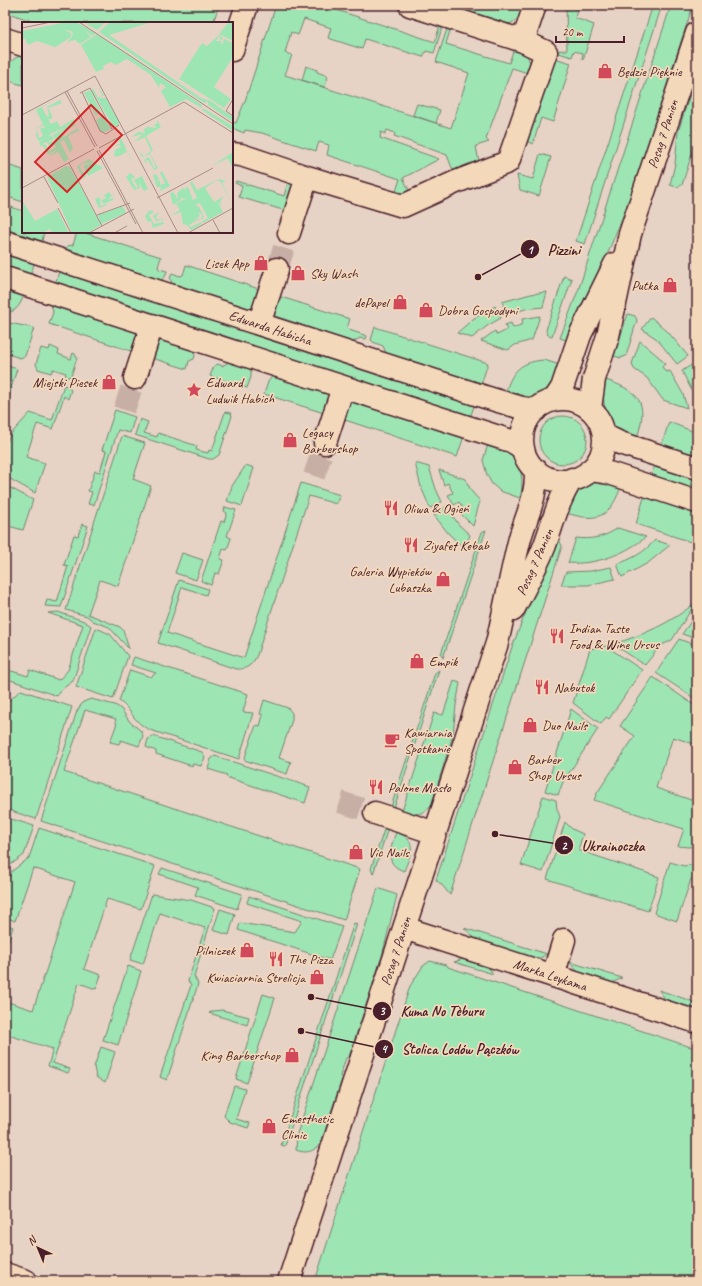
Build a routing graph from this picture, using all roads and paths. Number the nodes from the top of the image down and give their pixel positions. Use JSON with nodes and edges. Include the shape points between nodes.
{"nodes":[{"id":1,"x":247,"y":5,"type":"edge"},
{"id":2,"x":410,"y":5,"type":"edge"},
{"id":3,"x":536,"y":5,"type":"edge"},
{"id":4,"x":697,"y":33,"type":"edge"},
{"id":5,"x":523,"y":41,"type":"junction"},
{"id":6,"x":233,"y":47,"type":"edge"},
{"id":7,"x":233,"y":154,"type":"edge"},
{"id":8,"x":307,"y":177,"type":"junction"},
{"id":9,"x":289,"y":233,"type":"tunnel mouth"},
{"id":10,"x":630,"y":234,"type":"junction"},
{"id":11,"x":5,"y":242,"type":"edge"},
{"id":12,"x":277,"y":269,"type":"tunnel mouth"},
{"id":13,"x":5,"y":278,"type":"edge"},
{"id":14,"x":259,"y":324,"type":"junction"},
{"id":15,"x":152,"y":325,"type":"junction"},
{"id":16,"x":135,"y":378,"type":"tunnel mouth"},
{"id":17,"x":343,"y":387,"type":"junction"},
{"id":18,"x":545,"y":405,"type":"junction"},
{"id":19,"x":590,"y":409,"type":"junction"},
{"id":20,"x":604,"y":435,"type":"junction"},
{"id":21,"x":325,"y":443,"type":"tunnel mouth"},
{"id":22,"x":523,"y":448,"type":"junction"},
{"id":23,"x":697,"y":468,"type":"edge"},
{"id":24,"x":536,"y":470,"type":"junction"},
{"id":25,"x":581,"y":474,"type":"junction"},
{"id":26,"x":697,"y":502,"type":"edge"},
{"id":27,"x":497,"y":644,"type":"junction"},
{"id":28,"x":375,"y":813,"type":"tunnel mouth"},
{"id":29,"x":435,"y":833,"type":"junction"},
{"id":30,"x":404,"y":928,"type":"junction"},
{"id":31,"x":564,"y":940,"type":"dead end"},
{"id":32,"x":553,"y":976,"type":"junction"},
{"id":33,"x":697,"y":1022,"type":"edge"},
{"id":34,"x":5,"y":1274,"type":"edge"},
{"id":35,"x":26,"y":1281,"type":"edge"},
{"id":36,"x":289,"y":1281,"type":"edge"}],
"edges":[{"from":1,"to":6,"type":"street"},
{"from":2,"to":5,"type":"street"},
{"from":3,"to":5,"type":"street"},
{"from":4,"to":10,"type":"street","name":"Posag 7 Panien"},
{"from":5,"to":8,"type":"street","via":[[546,52],[508,162],[403,206]]},
{"from":7,"to":8,"type":"street"},
{"from":8,"to":9,"type":"street"},
{"from":10,"to":18,"type":"street","name":"Posag 7 Panien","via":[[580,335],[562,388]]},
{"from":10,"to":19,"type":"street","name":"Posag 7 Panien","via":[[608,336],[594,379]]},
{"from":11,"to":14,"type":"street","name":"Edwarda Habicha"},
{"from":12,"to":14,"type":"street"},
{"from":13,"to":15,"type":"street"},
{"from":14,"to":18,"type":"street","name":"Edwarda Habicha","via":[[506,404],[522,408]]},
{"from":15,"to":16,"type":"street"},
{"from":15,"to":17,"type":"street"},
{"from":17,"to":21,"type":"street"},
{"from":17,"to":22,"type":"street","via":[[511,441]]},
{"from":18,"to":19,"type":"street","via":[[572,400]]},
{"from":18,"to":22,"type":"street","via":[[530,416],[524,427]]},
{"from":19,"to":20,"type":"street","via":[[598,419]]},
{"from":20,"to":23,"type":"street","via":[[620,443]]},
{"from":20,"to":25,"type":"street","via":[[603,448],[596,464]]},
{"from":22,"to":24,"type":"street"},
{"from":24,"to":25,"type":"street","via":[[550,478],[563,480]]},
{"from":24,"to":27,"type":"street","name":"Posag 7 Panien","via":[[535,494],[520,537]]},
{"from":25,"to":26,"type":"street","via":[[609,473]]},
{"from":25,"to":27,"type":"street","name":"Posag 7 Panien","via":[[564,491],[544,546]]},
{"from":27,"to":29,"type":"street","name":"Posag 7 Panien"},
{"from":28,"to":29,"type":"street"},
{"from":29,"to":30,"type":"street","name":"Posag 7 Panien"},
{"from":30,"to":32,"type":"street","name":"Marka Leykama"},
{"from":30,"to":36,"type":"street","name":"Posag 7 Panien"},
{"from":31,"to":32,"type":"street"},
{"from":32,"to":33,"type":"street","name":"Marka Leykama"},
{"from":34,"to":35,"type":"street"}]}
